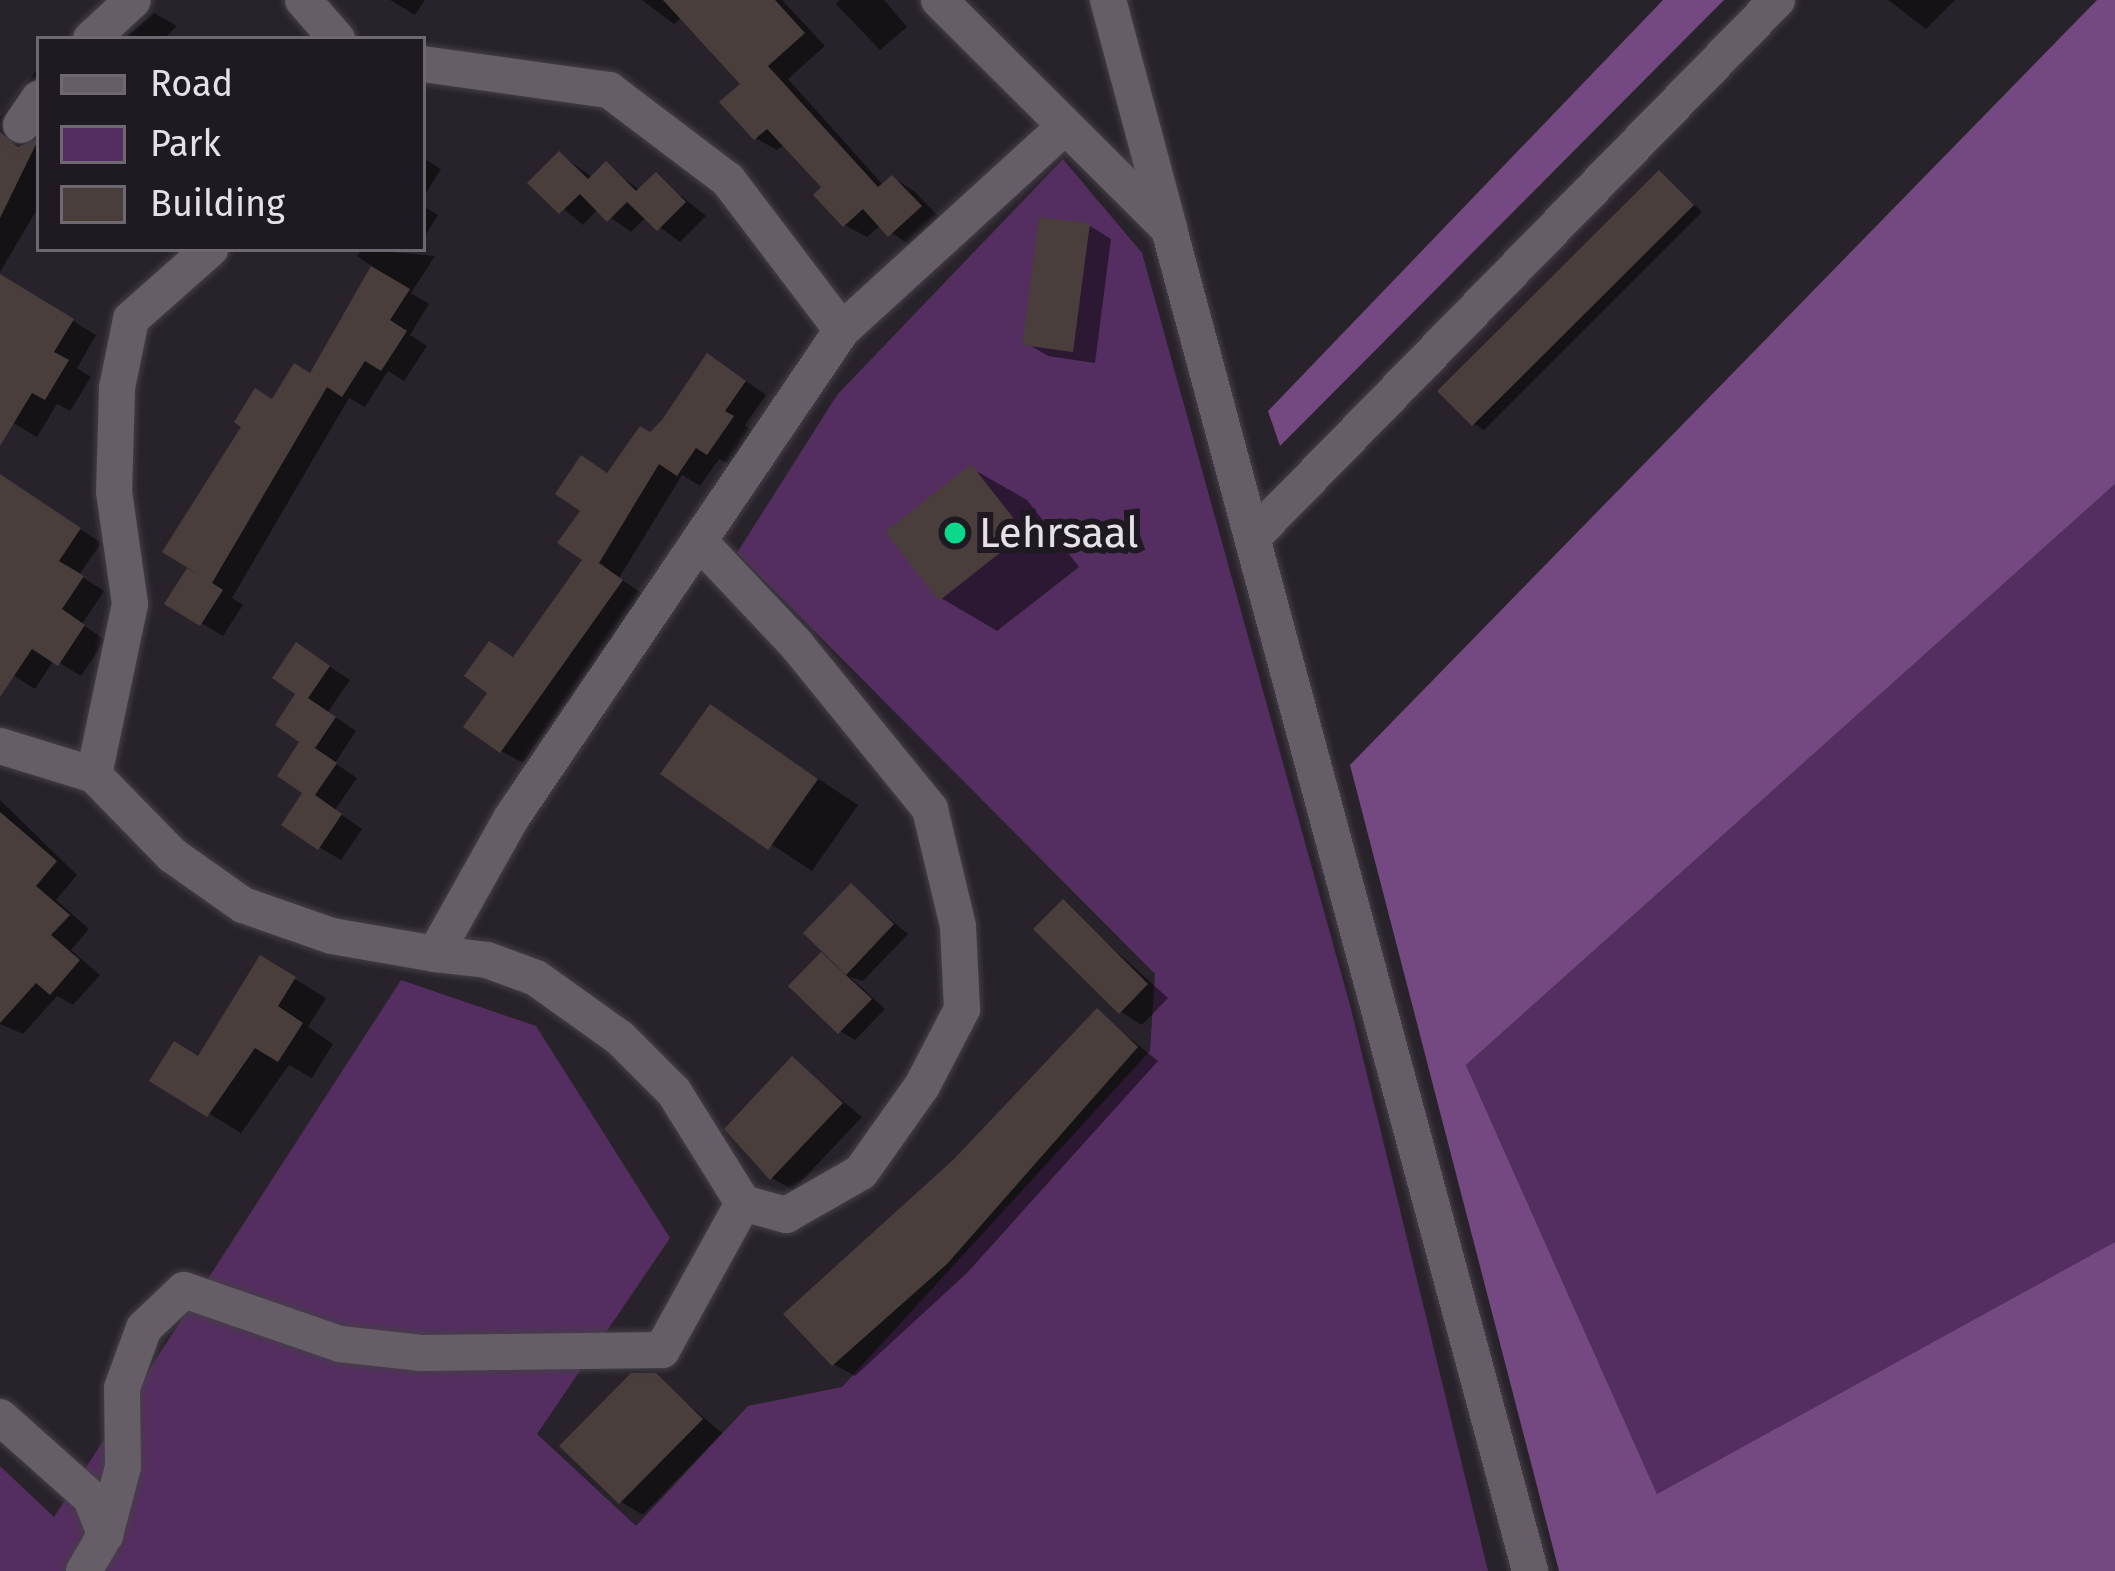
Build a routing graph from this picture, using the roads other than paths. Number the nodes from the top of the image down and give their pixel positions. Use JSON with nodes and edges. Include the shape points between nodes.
{"nodes":[{"id":1,"x":133,"y":0,"type":"edge"},
{"id":2,"x":303,"y":0,"type":"edge"},
{"id":3,"x":939,"y":0,"type":"edge"},
{"id":4,"x":1108,"y":0,"type":"edge"},
{"id":5,"x":1778,"y":0,"type":"edge"},
{"id":6,"x":94,"y":36,"type":"edge"},
{"id":7,"x":334,"y":36,"type":"edge"},
{"id":8,"x":426,"y":64,"type":"edge"},
{"id":9,"x":1062,"y":129,"type":"junction"},
{"id":10,"x":1169,"y":229,"type":"junction"},
{"id":11,"x":207,"y":252,"type":"edge"},
{"id":12,"x":842,"y":330,"type":"junction"},
{"id":13,"x":1255,"y":536,"type":"junction"},
{"id":14,"x":699,"y":541,"type":"junction"},
{"id":15,"x":0,"y":746,"type":"edge"},
{"id":16,"x":94,"y":776,"type":"junction"},
{"id":17,"x":435,"y":954,"type":"junction"},
{"id":18,"x":743,"y":1203,"type":"junction"},
{"id":19,"x":0,"y":1417,"type":"edge"},
{"id":20,"x":105,"y":1535,"type":"junction"},
{"id":21,"x":84,"y":1571,"type":"edge"},
{"id":22,"x":1530,"y":1571,"type":"edge"}],
"edges":[{"from":1,"to":6,"type":"lane"},
{"from":2,"to":7,"type":"lane"},
{"from":3,"to":9,"type":"lane"},
{"from":4,"to":10,"type":"lane"},
{"from":5,"to":13,"type":"lane"},
{"from":8,"to":12,"type":"lane","via":[[609,90],[728,180]]},
{"from":9,"to":10,"type":"lane"},
{"from":9,"to":12,"type":"lane"},
{"from":10,"to":13,"type":"lane"},
{"from":11,"to":16,"type":"lane","via":[[131,320],[117,388],[114,491],[130,604]]},
{"from":12,"to":14,"type":"lane"},
{"from":13,"to":22,"type":"lane"},
{"from":14,"to":17,"type":"lane","via":[[512,818]]},
{"from":14,"to":18,"type":"lane","via":[[796,644],[930,809],[958,926],[962,1009],[922,1086],[861,1172],[786,1215]]},
{"from":15,"to":16,"type":"lane"},
{"from":16,"to":17,"type":"lane","via":[[172,855],[243,905],[332,936]]},
{"from":17,"to":18,"type":"lane","via":[[487,960],[536,978],[620,1038],[674,1092]]},
{"from":18,"to":20,"type":"lane","via":[[662,1349],[422,1353],[340,1344],[184,1290],[144,1328],[122,1388],[123,1467]]},
{"from":19,"to":20,"type":"lane","via":[[91,1498]]},
{"from":20,"to":21,"type":"lane"}]}
